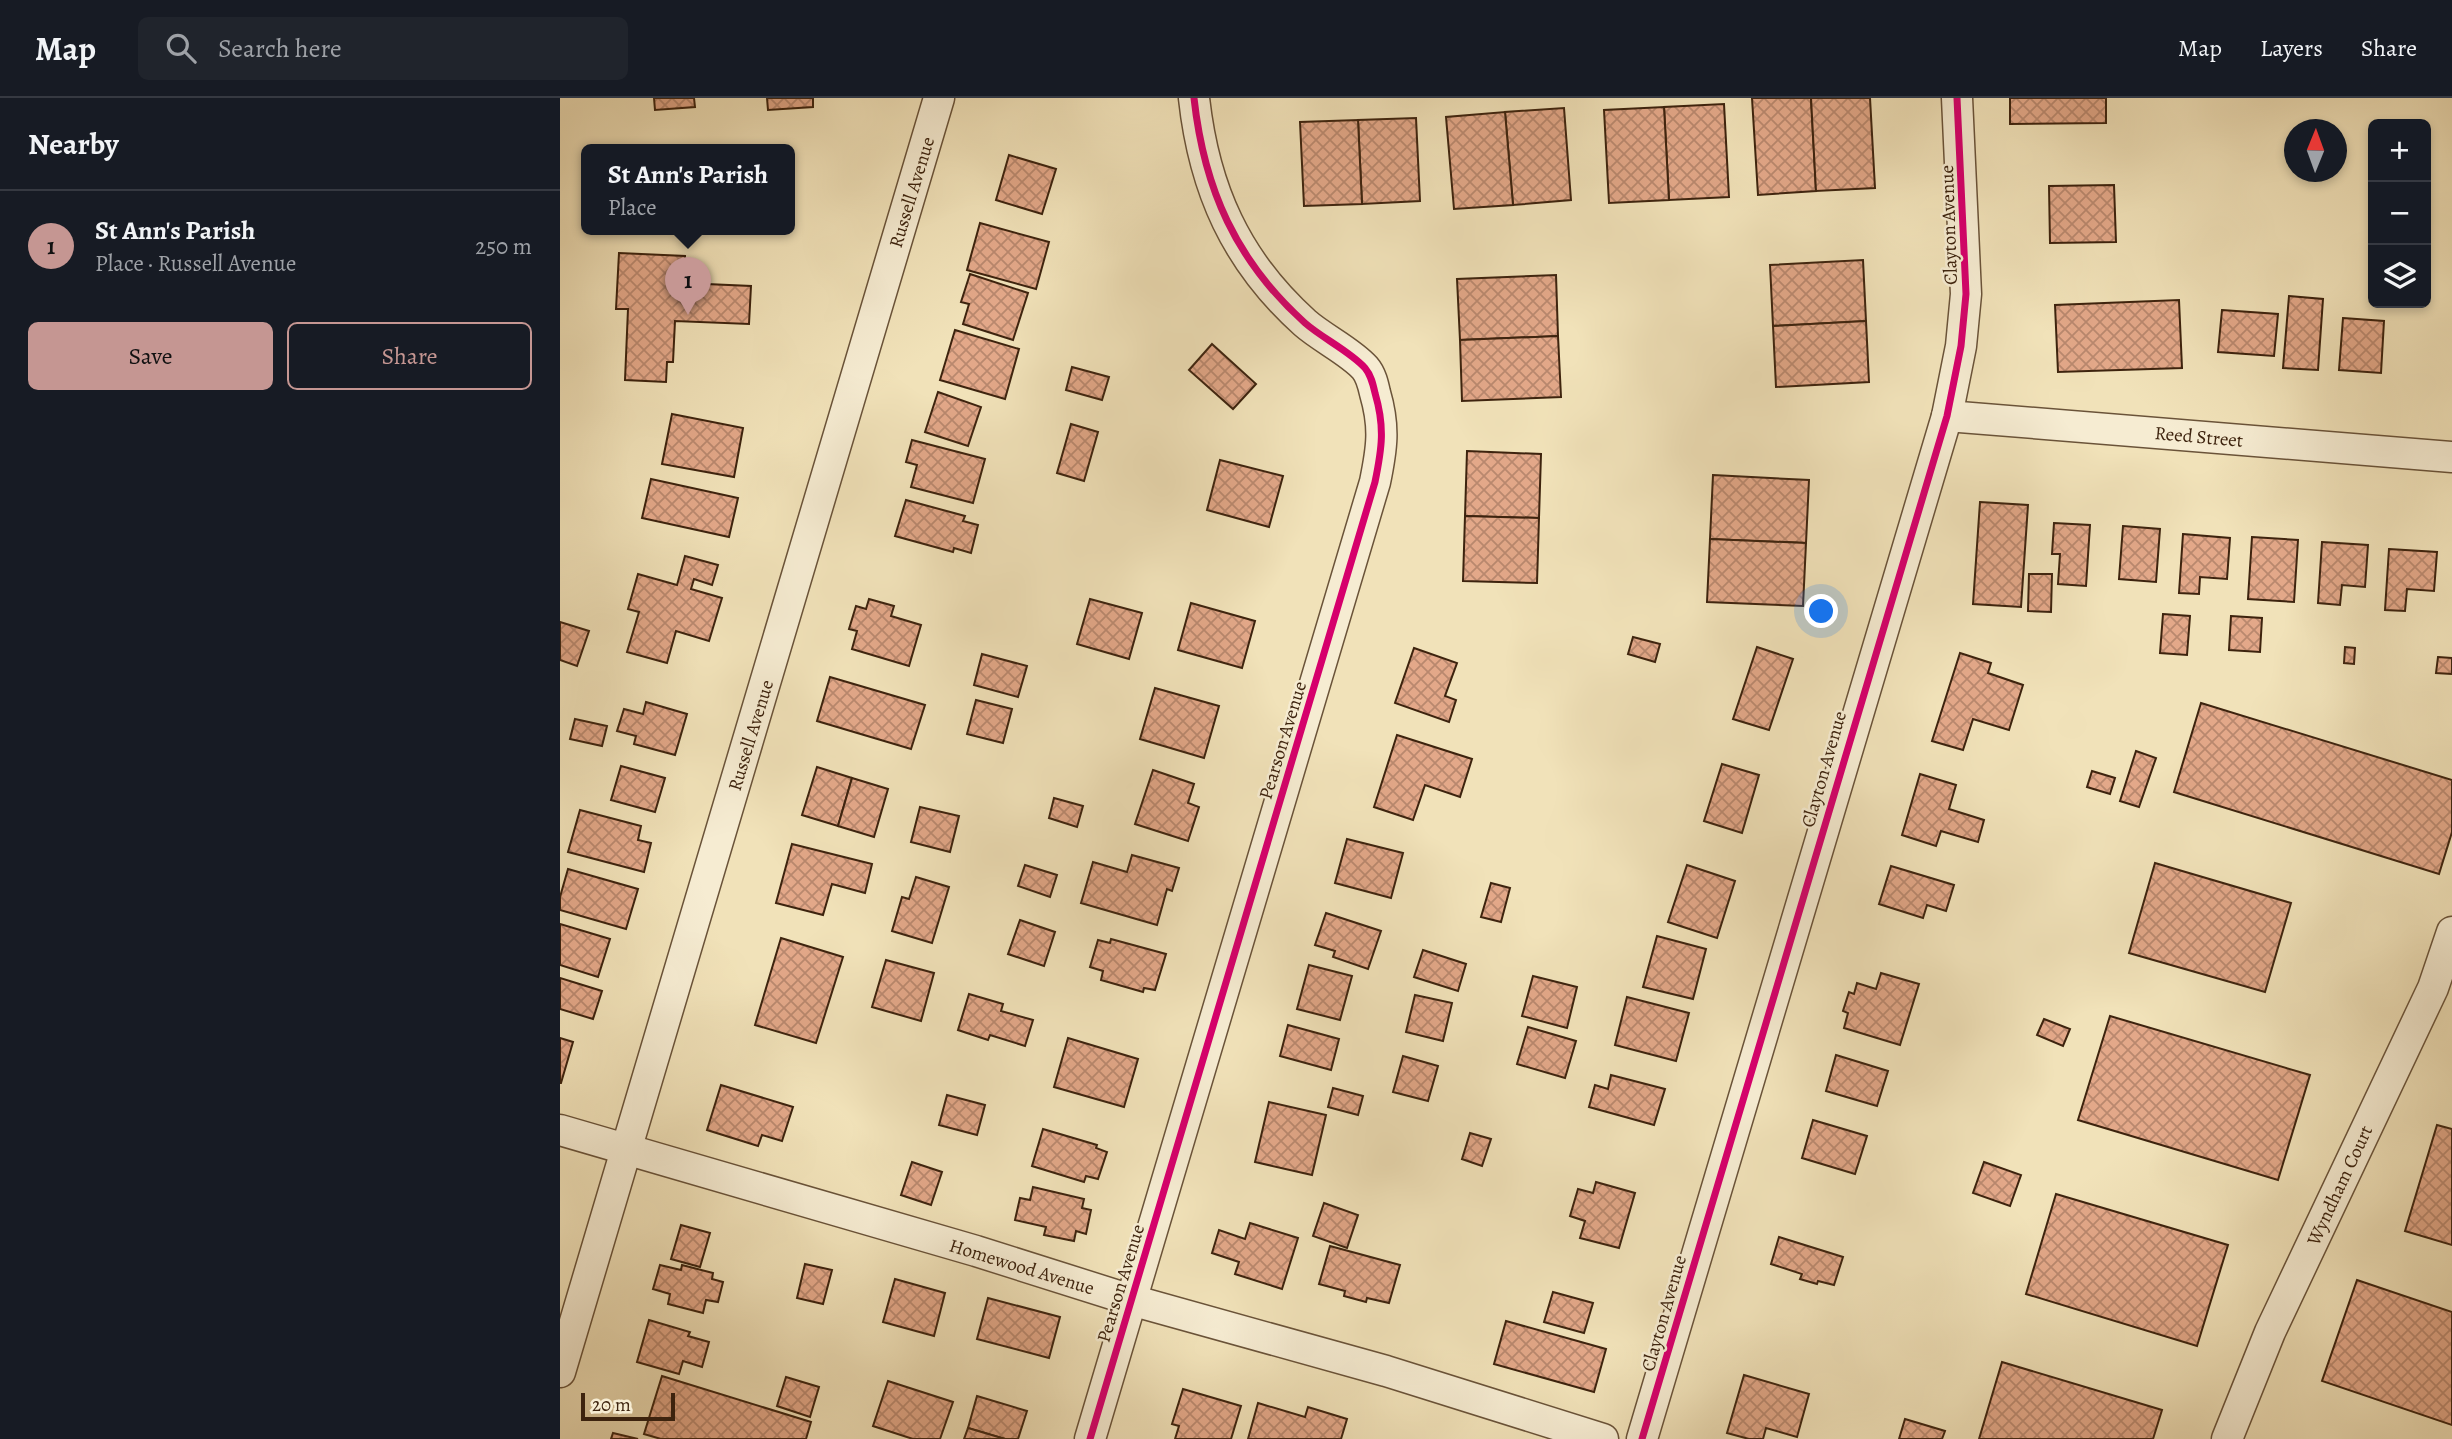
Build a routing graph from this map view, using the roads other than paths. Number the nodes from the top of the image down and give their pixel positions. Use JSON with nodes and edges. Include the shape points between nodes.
{"nodes":[{"id":1,"x":939,"y":98,"type":"edge"},
{"id":2,"x":1194,"y":98,"type":"edge"},
{"id":3,"x":1957,"y":98,"type":"edge"},
{"id":4,"x":1947,"y":416,"type":"junction"},
{"id":5,"x":2452,"y":457,"type":"edge"},
{"id":6,"x":2452,"y":932,"type":"edge"},
{"id":7,"x":560,"y":1130,"type":"edge"},
{"id":8,"x":626,"y":1150,"type":"junction"},
{"id":9,"x":1131,"y":1300,"type":"junction"},
{"id":10,"x":560,"y":1372,"type":"edge"},
{"id":11,"x":1090,"y":1439,"type":"edge"},
{"id":12,"x":1603,"y":1439,"type":"edge"},
{"id":13,"x":1642,"y":1439,"type":"edge"},
{"id":14,"x":2227,"y":1439,"type":"edge"}],
"edges":[{"from":1,"to":8,"type":"street","name":"Russell Avenue"},
{"from":2,"to":9,"type":"street","name":"Pearson Avenue","via":[[1207,172],[1242,250],[1306,324],[1365,368],[1382,416],[1383,441],[1375,482]]},
{"from":3,"to":4,"type":"street","name":"Clayton Avenue","via":[[1966,295]]},
{"from":4,"to":5,"type":"street","name":"Reed Street"},
{"from":4,"to":13,"type":"street","name":"Clayton Avenue"},
{"from":6,"to":14,"type":"street","name":"Wyndham Court","via":[[2432,988],[2270,1332]]},
{"from":7,"to":8,"type":"street","name":"Homewood Avenue"},
{"from":8,"to":9,"type":"street","name":"Homewood Avenue"},
{"from":8,"to":10,"type":"street","name":"Russell Avenue"},
{"from":9,"to":11,"type":"street","name":"Pearson Avenue"},
{"from":9,"to":12,"type":"street","name":"Homewood Avenue","via":[[1386,1371]]}]}
